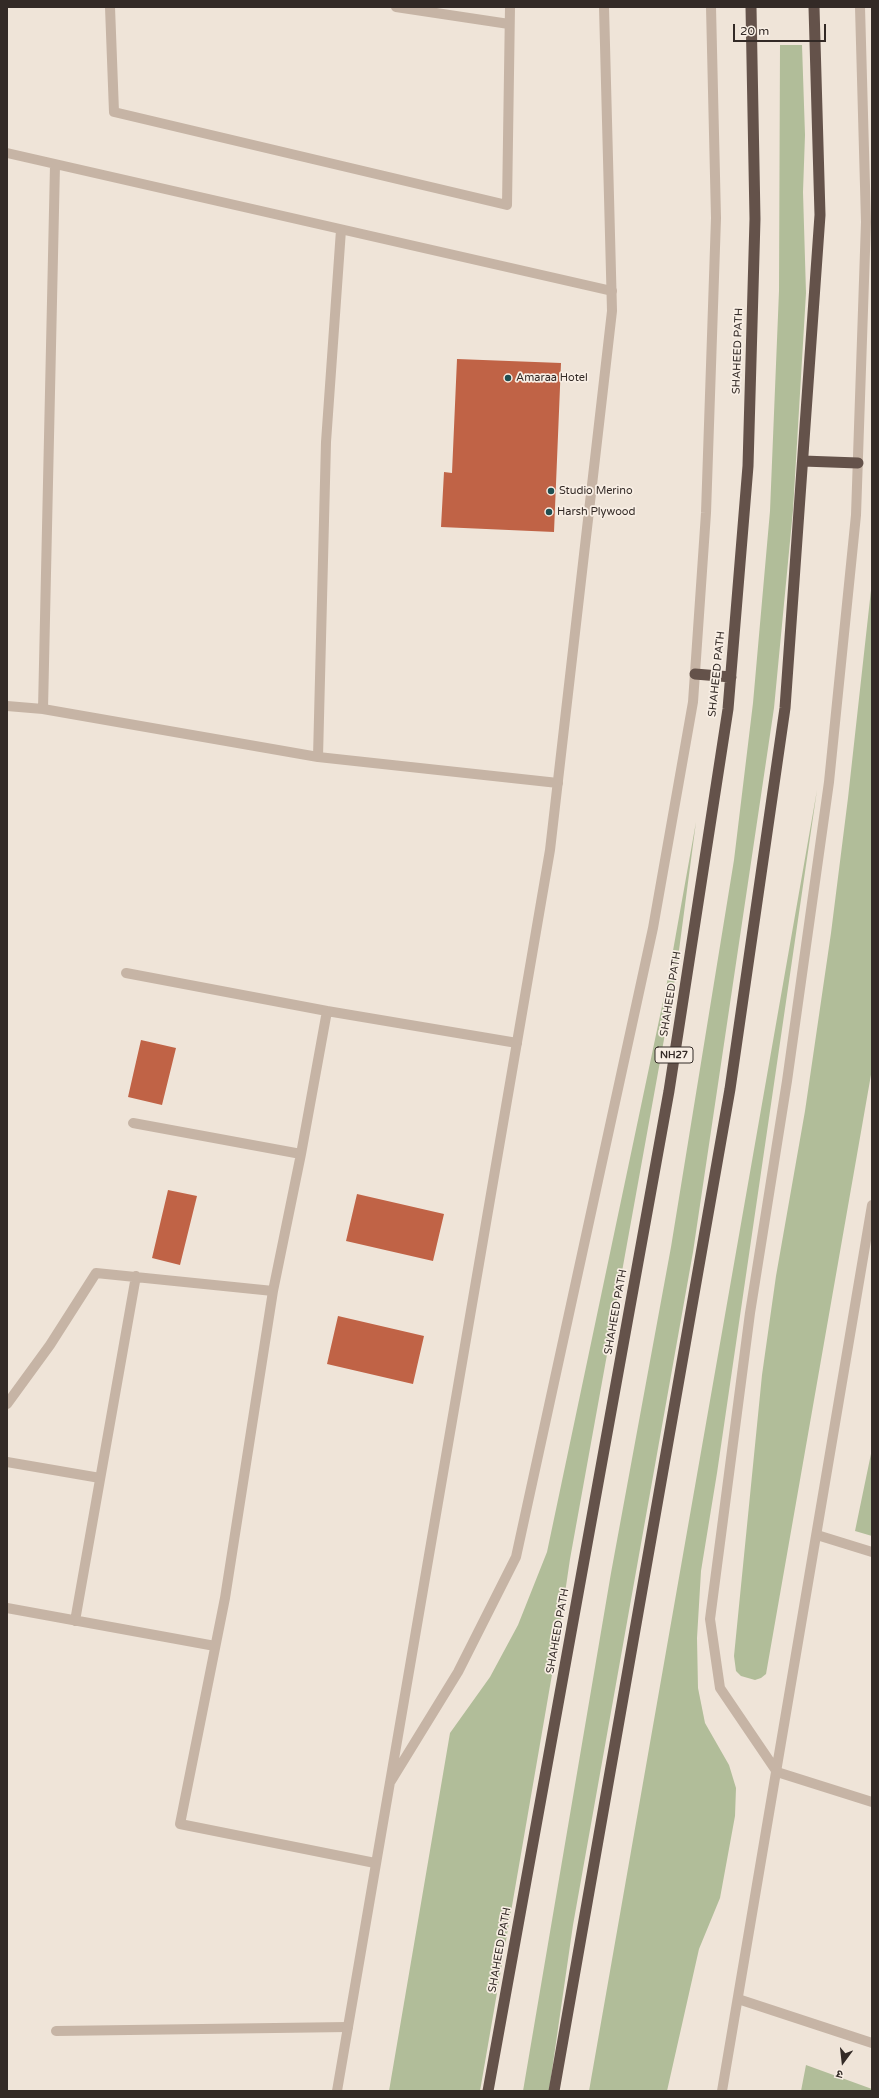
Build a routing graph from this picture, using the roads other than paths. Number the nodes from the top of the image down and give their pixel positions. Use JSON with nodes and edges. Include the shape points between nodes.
{"nodes":[{"id":1,"x":110,"y":7,"type":"edge"},
{"id":2,"x":396,"y":7,"type":"edge"},
{"id":3,"x":510,"y":7,"type":"edge"},
{"id":4,"x":604,"y":7,"type":"edge"},
{"id":5,"x":711,"y":7,"type":"edge"},
{"id":6,"x":751,"y":7,"type":"edge"},
{"id":7,"x":814,"y":7,"type":"edge"},
{"id":8,"x":860,"y":7,"type":"edge"},
{"id":9,"x":509,"y":24,"type":"junction"},
{"id":10,"x":7,"y":153,"type":"edge"},
{"id":11,"x":55,"y":165,"type":"junction"},
{"id":12,"x":341,"y":230,"type":"junction"},
{"id":13,"x":612,"y":291,"type":"junction"},
{"id":14,"x":803,"y":461,"type":"junction"},
{"id":15,"x":858,"y":463,"type":"junction"},
{"id":16,"x":695,"y":674,"type":"junction"},
{"id":17,"x":731,"y":676,"type":"junction"},
{"id":18,"x":7,"y":706,"type":"edge"},
{"id":19,"x":43,"y":709,"type":"junction"},
{"id":20,"x":318,"y":757,"type":"junction"},
{"id":21,"x":558,"y":782,"type":"junction"},
{"id":22,"x":126,"y":974,"type":"dead end"},
{"id":23,"x":327,"y":1011,"type":"junction"},
{"id":24,"x":517,"y":1043,"type":"junction"},
{"id":25,"x":133,"y":1123,"type":"dead end"},
{"id":26,"x":301,"y":1154,"type":"junction"},
{"id":27,"x":872,"y":1205,"type":"edge"},
{"id":28,"x":136,"y":1276,"type":"junction"},
{"id":29,"x":273,"y":1290,"type":"junction"},
{"id":30,"x":7,"y":1404,"type":"edge"},
{"id":31,"x":7,"y":1462,"type":"edge"},
{"id":32,"x":100,"y":1478,"type":"junction"},
{"id":33,"x":817,"y":1534,"type":"junction"},
{"id":34,"x":872,"y":1552,"type":"edge"},
{"id":35,"x":7,"y":1608,"type":"edge"},
{"id":36,"x":75,"y":1621,"type":"junction"},
{"id":37,"x":215,"y":1646,"type":"junction"},
{"id":38,"x":776,"y":1772,"type":"junction"},
{"id":39,"x":388,"y":1786,"type":"junction"},
{"id":40,"x":872,"y":1802,"type":"edge"},
{"id":41,"x":375,"y":1863,"type":"junction"},
{"id":42,"x":738,"y":1999,"type":"junction"},
{"id":43,"x":348,"y":2027,"type":"junction"},
{"id":44,"x":56,"y":2030,"type":"dead end"},
{"id":45,"x":872,"y":2043,"type":"edge"},
{"id":46,"x":337,"y":2091,"type":"edge"},
{"id":47,"x":488,"y":2091,"type":"edge"},
{"id":48,"x":554,"y":2091,"type":"edge"},
{"id":49,"x":722,"y":2091,"type":"edge"}],
"edges":[{"from":1,"to":9,"type":"street","via":[[114,112],[507,205]]},
{"from":2,"to":9,"type":"street"},
{"from":3,"to":9,"type":"street"},
{"from":4,"to":13,"type":"street"},
{"from":5,"to":16,"type":"street","via":[[716,218],[706,514]]},
{"from":6,"to":17,"type":"highway","name":"SHAHEED PATH","number":"NH27","via":[[755,220],[749,450]]},
{"from":7,"to":14,"type":"highway","via":[[820,215]]},
{"from":8,"to":15,"type":"street","via":[[866,222]]},
{"from":10,"to":11,"type":"street"},
{"from":11,"to":12,"type":"street"},
{"from":11,"to":19,"type":"street"},
{"from":12,"to":13,"type":"street"},
{"from":12,"to":20,"type":"street","via":[[326,442]]},
{"from":13,"to":21,"type":"street","via":[[612,312]]},
{"from":14,"to":15,"type":"highway"},
{"from":14,"to":48,"type":"highway","via":[[786,708],[730,1089]]},
{"from":15,"to":38,"type":"street","via":[[856,515],[830,782],[750,1313],[710,1619],[720,1688]]},
{"from":16,"to":17,"type":"highway"},
{"from":16,"to":39,"type":"street","via":[[693,702],[653,928],[516,1557],[458,1672]]},
{"from":17,"to":47,"type":"highway","name":"SHAHEED PATH","number":"NH27","via":[[669,1091]]},
{"from":18,"to":19,"type":"street"},
{"from":19,"to":20,"type":"street"},
{"from":20,"to":21,"type":"street"},
{"from":21,"to":24,"type":"street","via":[[550,850]]},
{"from":22,"to":23,"type":"street"},
{"from":23,"to":24,"type":"street"},
{"from":23,"to":26,"type":"street"},
{"from":24,"to":39,"type":"street"},
{"from":25,"to":26,"type":"street"},
{"from":26,"to":29,"type":"street"},
{"from":27,"to":33,"type":"street"},
{"from":28,"to":29,"type":"street"},
{"from":28,"to":30,"type":"street","via":[[96,1272],[50,1345]]},
{"from":28,"to":32,"type":"street"},
{"from":29,"to":37,"type":"street"},
{"from":31,"to":32,"type":"street"},
{"from":32,"to":36,"type":"street"},
{"from":33,"to":34,"type":"street"},
{"from":33,"to":38,"type":"street"},
{"from":35,"to":36,"type":"street"},
{"from":36,"to":37,"type":"street"},
{"from":37,"to":41,"type":"street","via":[[180,1824]]},
{"from":38,"to":40,"type":"street"},
{"from":38,"to":42,"type":"street"},
{"from":39,"to":41,"type":"street"},
{"from":41,"to":43,"type":"street"},
{"from":42,"to":45,"type":"street"},
{"from":42,"to":49,"type":"street"},
{"from":43,"to":44,"type":"street"},
{"from":43,"to":46,"type":"street"}]}
